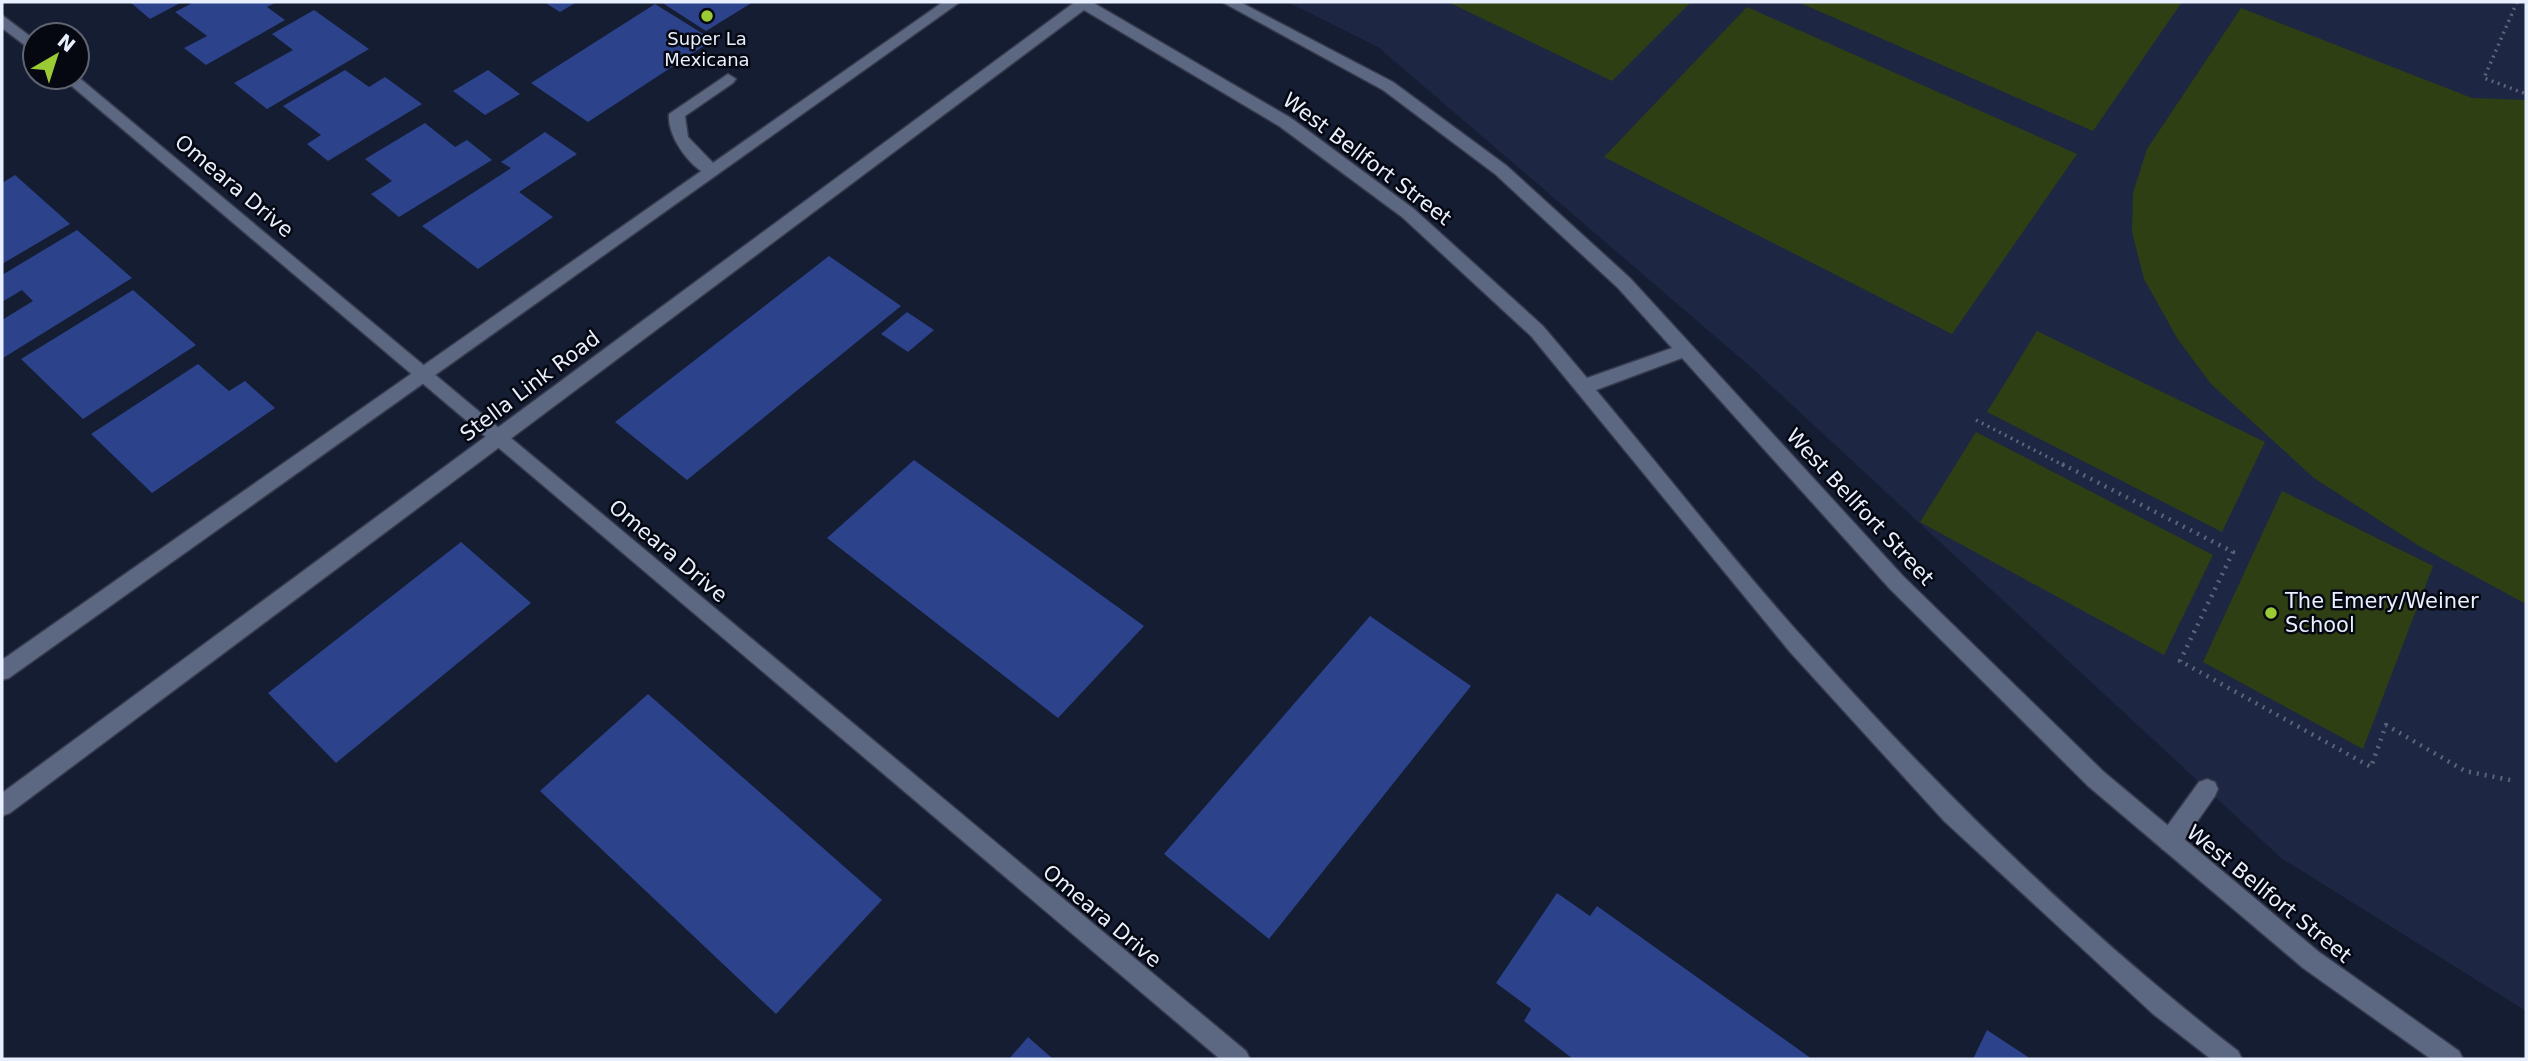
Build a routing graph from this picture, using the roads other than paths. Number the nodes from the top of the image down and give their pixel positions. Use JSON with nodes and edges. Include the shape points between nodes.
{"nodes":[{"id":1,"x":953,"y":2,"type":"edge"},
{"id":2,"x":1083,"y":2,"type":"edge"},
{"id":3,"x":1229,"y":2,"type":"edge"},
{"id":4,"x":2,"y":20,"type":"edge"},
{"id":5,"x":21,"y":36,"type":"edge"},
{"id":6,"x":728,"y":79,"type":"dead end"},
{"id":7,"x":86,"y":91,"type":"edge"},
{"id":8,"x":713,"y":171,"type":"junction"},
{"id":9,"x":1685,"y":350,"type":"junction"},
{"id":10,"x":423,"y":375,"type":"junction"},
{"id":11,"x":1583,"y":387,"type":"junction"},
{"id":12,"x":498,"y":437,"type":"junction"},
{"id":13,"x":2,"y":671,"type":"edge"},
{"id":14,"x":2207,"y":789,"type":"dead end"},
{"id":15,"x":2,"y":806,"type":"edge"},
{"id":16,"x":2170,"y":841,"type":"junction"},
{"id":17,"x":1238,"y":1059,"type":"edge"},
{"id":18,"x":2230,"y":1059,"type":"edge"},
{"id":19,"x":2451,"y":1059,"type":"edge"}],
"edges":[{"from":1,"to":8,"type":"main road"},
{"from":2,"to":11,"type":"main road","name":"West Bellfort Street","via":[[1284,122],[1408,213],[1537,331]]},
{"from":2,"to":12,"type":"main road","name":"Stella Link Road"},
{"from":3,"to":9,"type":"main road","name":"West Bellfort Street","via":[[1388,86],[1501,170],[1624,283]]},
{"from":4,"to":5,"type":"street"},
{"from":6,"to":8,"type":"main road","via":[[677,114],[674,125],[682,142]]},
{"from":7,"to":10,"type":"main road","name":"Omeara Drive"},
{"from":8,"to":10,"type":"main road"},
{"from":9,"to":11,"type":"main road"},
{"from":9,"to":16,"type":"main road","name":"West Bellfort Street","via":[[1896,582],[2096,779]]},
{"from":10,"to":12,"type":"main road","name":"Omeara Drive"},
{"from":10,"to":13,"type":"main road"},
{"from":11,"to":18,"type":"main road","name":"West Bellfort Street","via":[[1797,646],[1952,814],[2161,1006]]},
{"from":12,"to":15,"type":"main road","name":"Stella Link Road"},
{"from":12,"to":17,"type":"main road","name":"Omeara Drive"},
{"from":14,"to":16,"type":"main road"},
{"from":16,"to":19,"type":"main road","name":"West Bellfort Street","via":[[2311,960]]}]}
